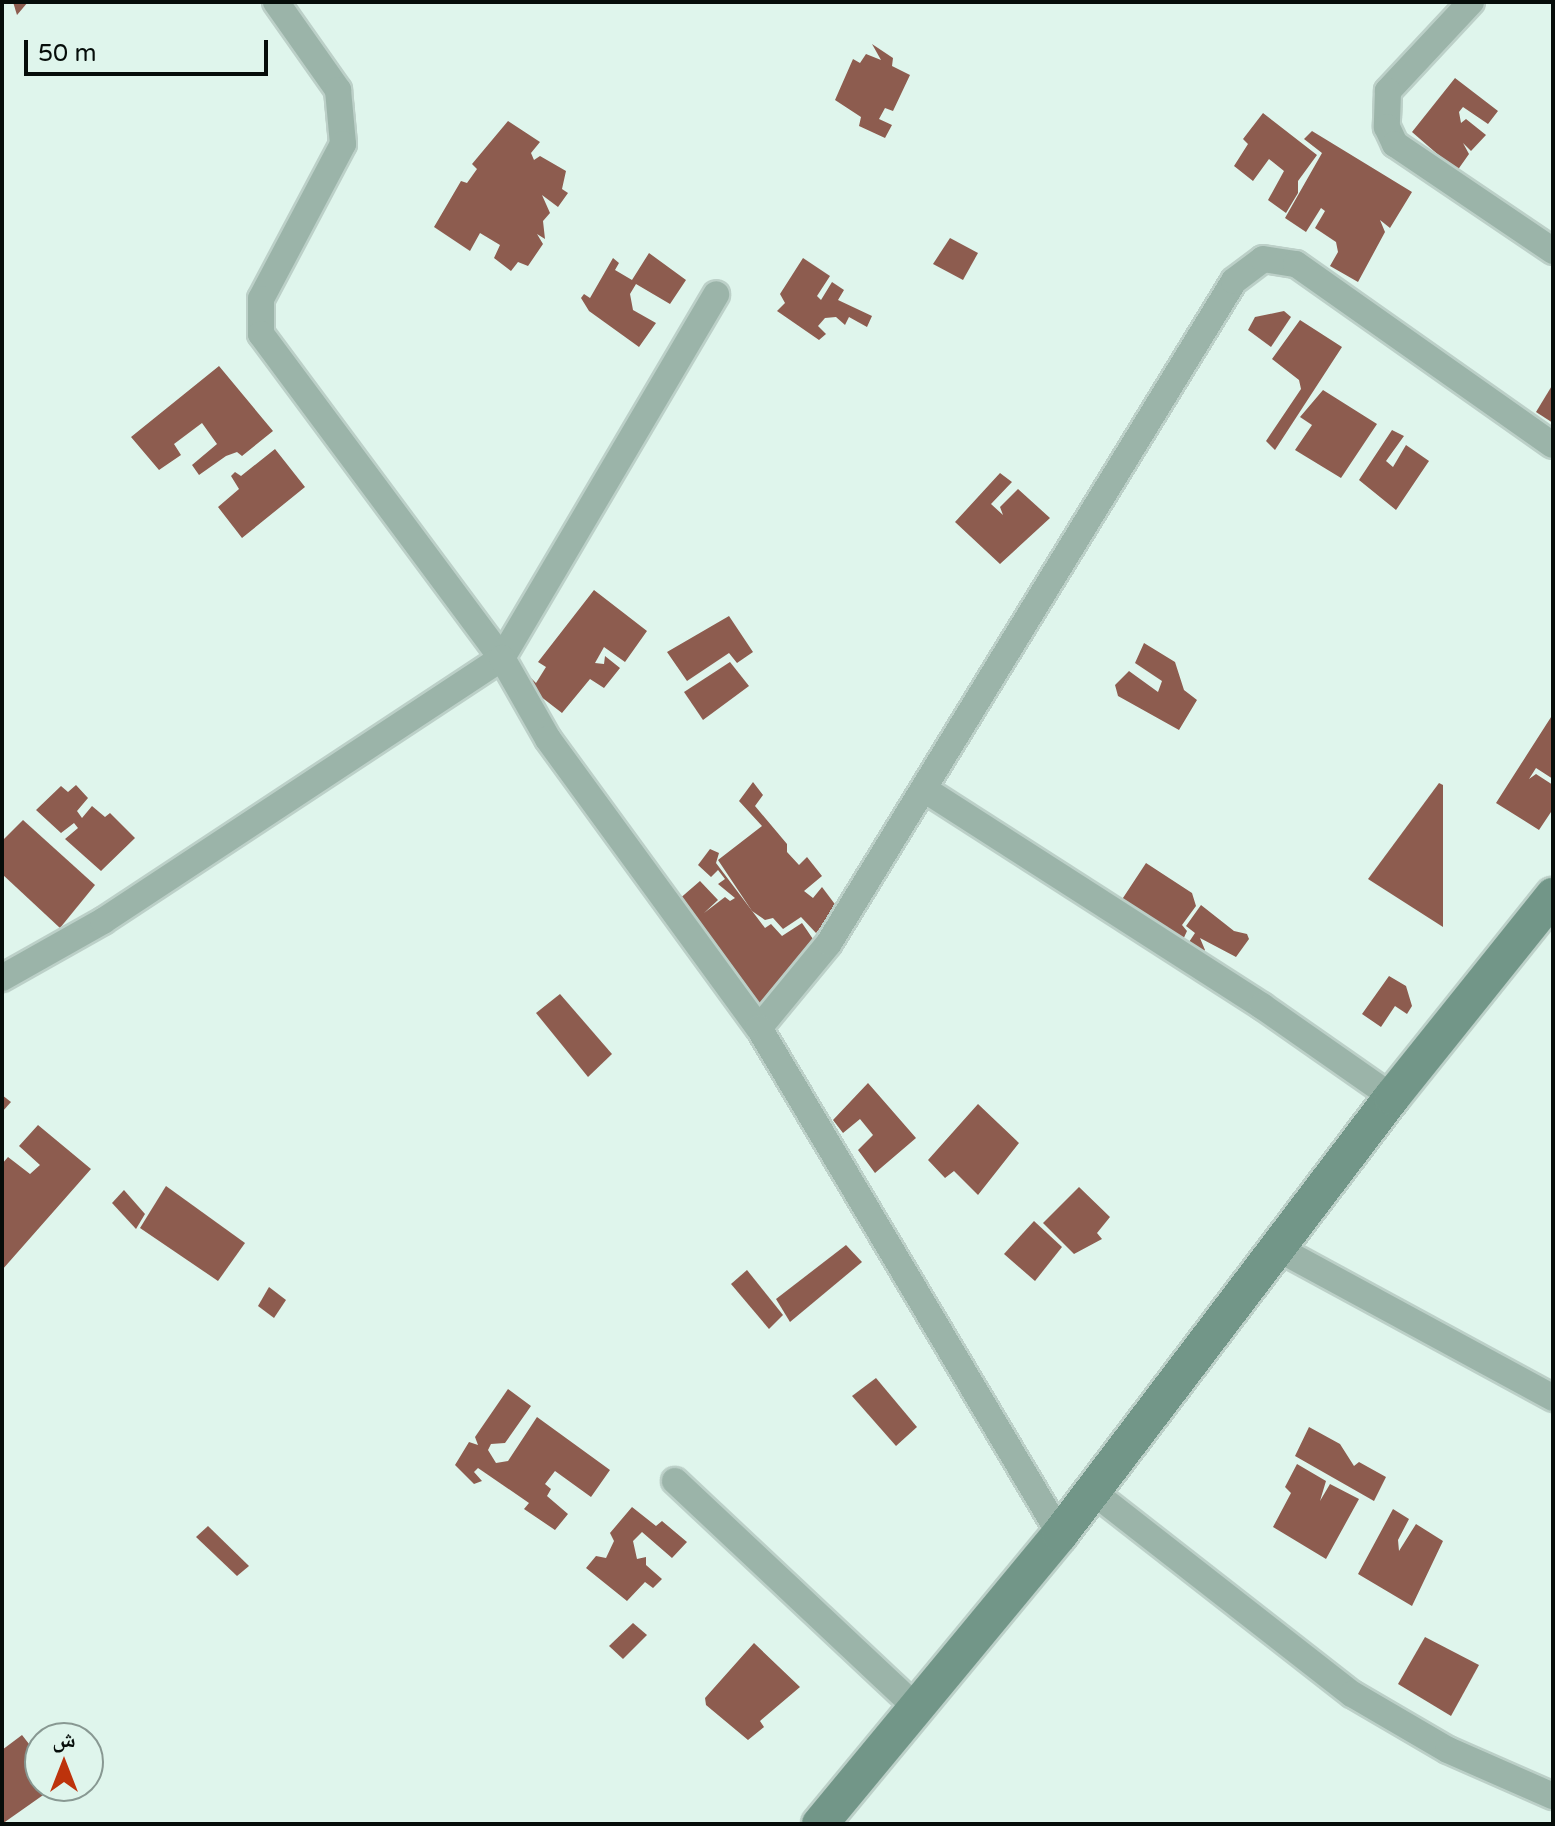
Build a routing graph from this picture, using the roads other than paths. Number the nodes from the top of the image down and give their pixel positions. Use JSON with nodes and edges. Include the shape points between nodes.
{"nodes":[{"id":1,"x":276,"y":2,"type":"edge"},
{"id":2,"x":1471,"y":2,"type":"edge"},
{"id":3,"x":1553,"y":251,"type":"edge"},
{"id":4,"x":716,"y":294,"type":"dead end"},
{"id":5,"x":1553,"y":445,"type":"edge"},
{"id":6,"x":502,"y":658,"type":"junction"},
{"id":7,"x":924,"y":789,"type":"junction"},
{"id":8,"x":1553,"y":896,"type":"edge"},
{"id":9,"x":2,"y":978,"type":"edge"},
{"id":10,"x":759,"y":1028,"type":"junction"},
{"id":11,"x":1392,"y":1097,"type":"junction"},
{"id":12,"x":1277,"y":1248,"type":"junction"},
{"id":13,"x":1553,"y":1398,"type":"edge"},
{"id":14,"x":675,"y":1481,"type":"dead end"},
{"id":15,"x":1092,"y":1491,"type":"junction"},
{"id":16,"x":1060,"y":1534,"type":"junction"},
{"id":17,"x":919,"y":1710,"type":"junction"},
{"id":18,"x":1553,"y":1796,"type":"edge"},
{"id":19,"x":820,"y":1824,"type":"edge"}],
"edges":[{"from":1,"to":6,"type":"street","via":[[338,90],[343,144],[261,299],[261,334]]},
{"from":2,"to":3,"type":"street","via":[[1388,91],[1387,127],[1395,144]]},
{"from":4,"to":6,"type":"street"},
{"from":5,"to":7,"type":"street","via":[[1296,264],[1263,259],[1234,281]]},
{"from":6,"to":9,"type":"street","via":[[103,921]]},
{"from":6,"to":10,"type":"street","via":[[548,739]]},
{"from":7,"to":10,"type":"street","via":[[829,943]]},
{"from":7,"to":11,"type":"street","via":[[1262,1006]]},
{"from":8,"to":11,"type":"street"},
{"from":10,"to":16,"type":"street"},
{"from":11,"to":12,"type":"street"},
{"from":12,"to":13,"type":"street"},
{"from":12,"to":15,"type":"street"},
{"from":14,"to":17,"type":"street"},
{"from":15,"to":16,"type":"street"},
{"from":15,"to":18,"type":"street","via":[[1352,1694],[1448,1750]]},
{"from":16,"to":17,"type":"street"},
{"from":17,"to":19,"type":"street"}]}
